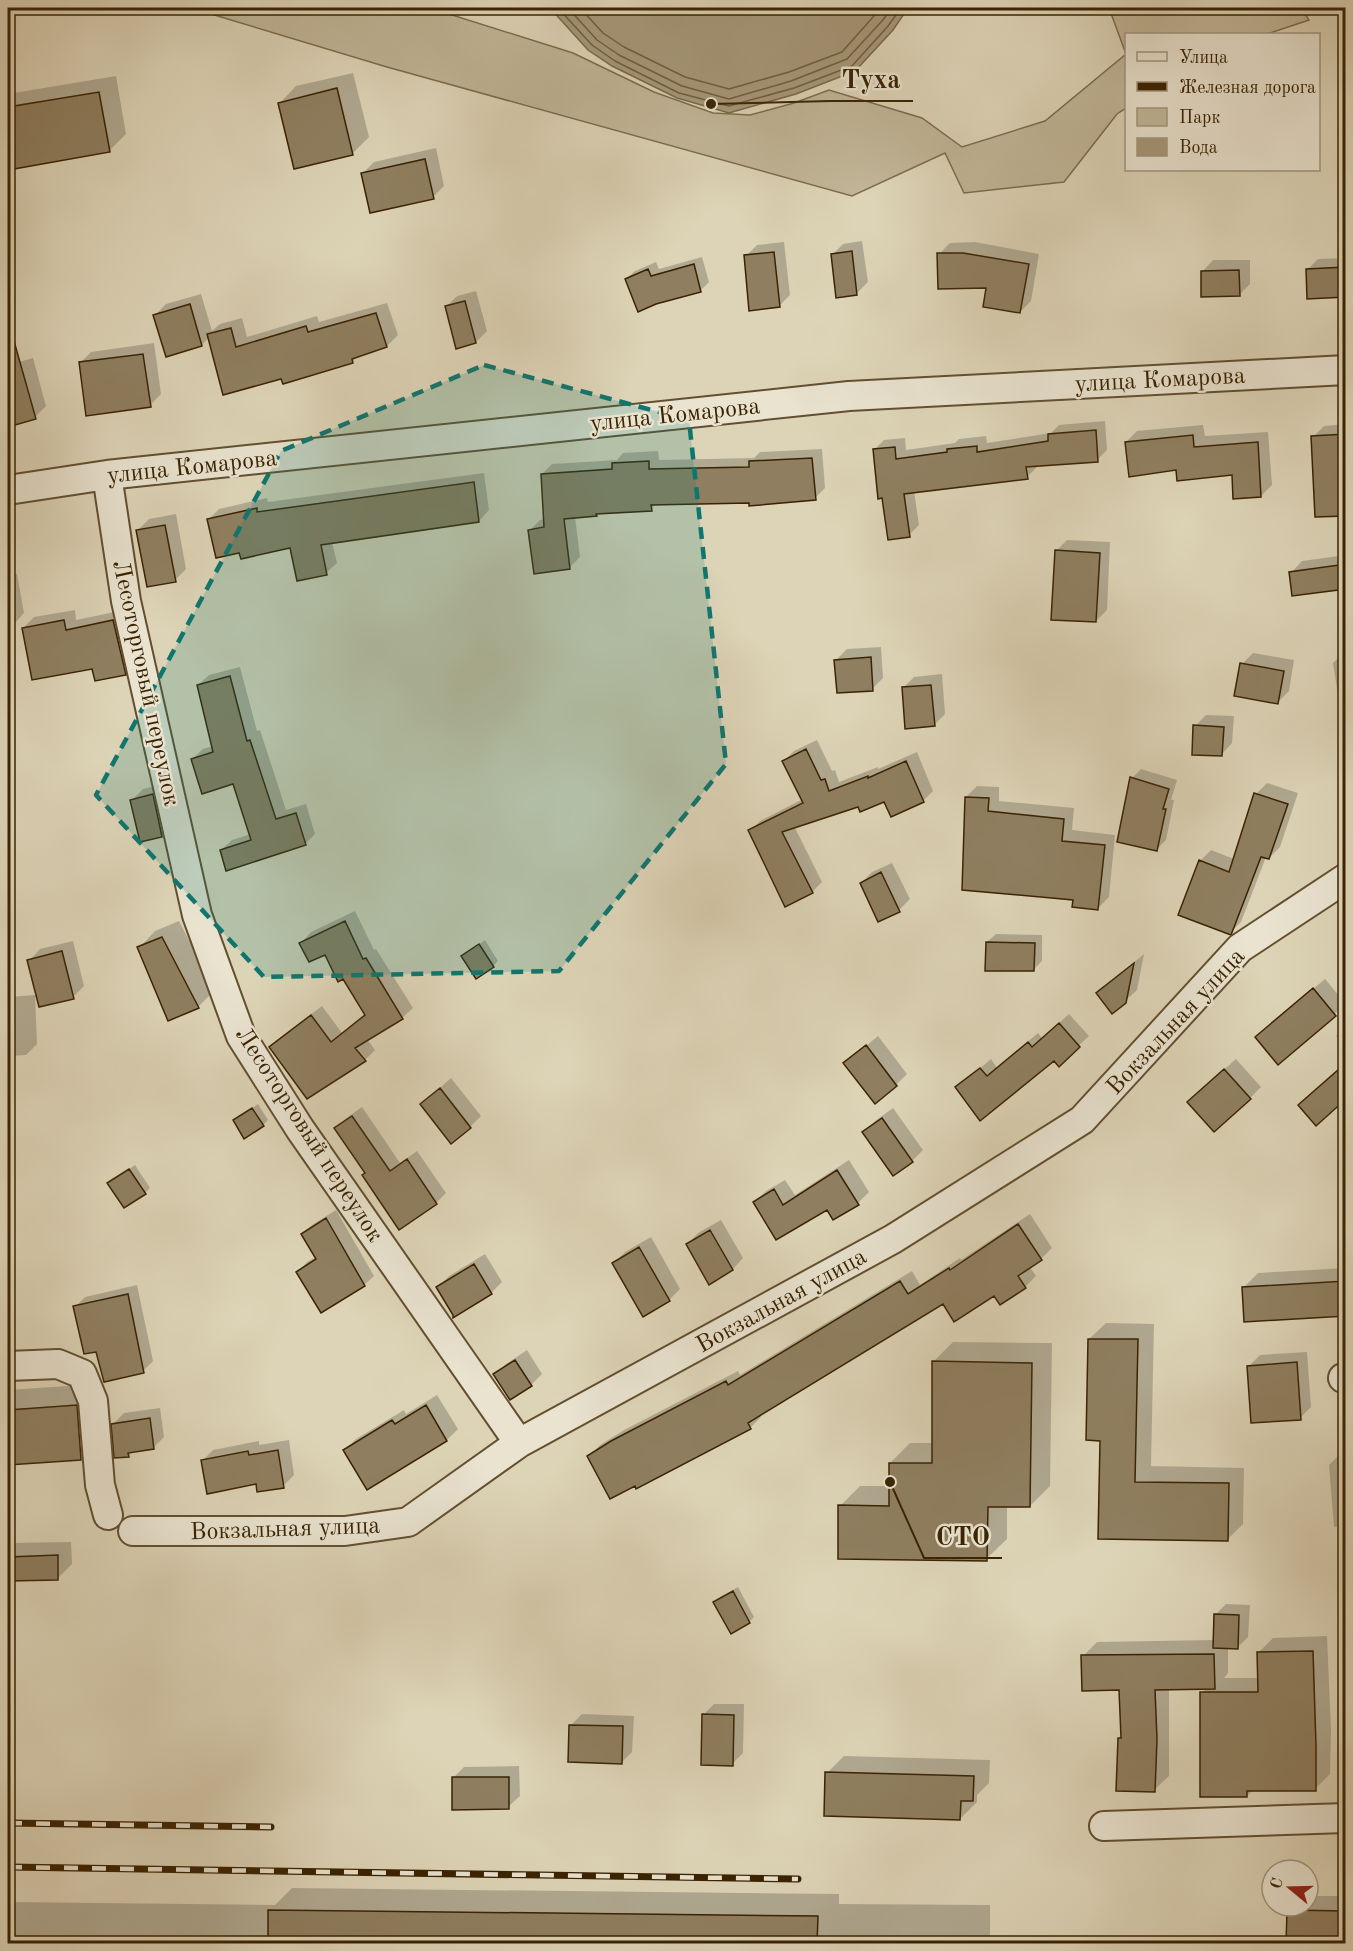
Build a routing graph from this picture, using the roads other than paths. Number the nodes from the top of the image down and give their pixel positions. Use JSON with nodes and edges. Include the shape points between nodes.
{"nodes":[{"id":1,"x":1346,"y":370,"type":"edge"},
{"id":2,"x":106,"y":475,"type":"junction"},
{"id":3,"x":8,"y":490,"type":"edge"},
{"id":4,"x":1346,"y":878,"type":"edge"},
{"id":5,"x":8,"y":1366,"type":"edge"},
{"id":6,"x":519,"y":1443,"type":"junction"},
{"id":7,"x":108,"y":1515,"type":"dead end"},
{"id":8,"x":133,"y":1531,"type":"dead end"},
{"id":9,"x":1346,"y":1818,"type":"edge"},
{"id":10,"x":1104,"y":1826,"type":"dead end"}],
"edges":[{"from":1,"to":2,"type":"street","name":"улица Комарова","via":[[849,396]]},
{"from":2,"to":3,"type":"street","name":"улица Комарова"},
{"from":2,"to":6,"type":"street","name":"Лесоторговый переулок","via":[[126,601],[197,915],[241,1036],[300,1129]]},
{"from":4,"to":6,"type":"street","name":"Вокзальная улица","via":[[1240,948],[1082,1120],[893,1239]]},
{"from":5,"to":7,"type":"street","via":[[58,1364],[82,1374],[93,1401],[100,1485]]},
{"from":6,"to":8,"type":"street","name":"Вокзальная улица","via":[[408,1522],[345,1531]]},
{"from":9,"to":10,"type":"street"}]}
